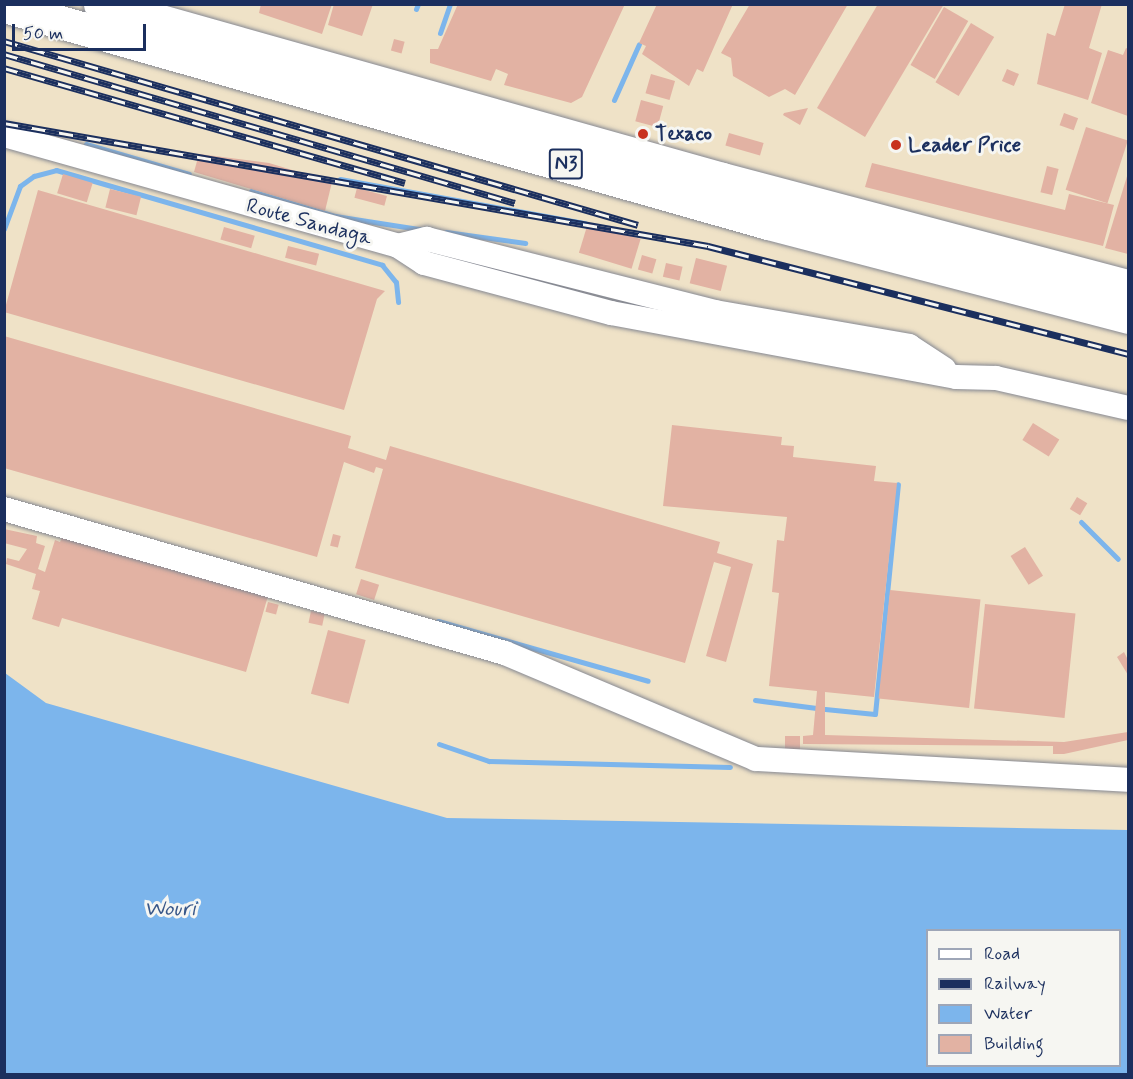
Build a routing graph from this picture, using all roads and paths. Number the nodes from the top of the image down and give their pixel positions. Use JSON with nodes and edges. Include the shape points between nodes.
{"nodes":[{"id":1,"x":100,"y":4,"type":"edge"},
{"id":2,"x":4,"y":6,"type":"edge"},
{"id":3,"x":4,"y":135,"type":"edge"},
{"id":4,"x":398,"y":246,"type":"junction"},
{"id":5,"x":1128,"y":286,"type":"edge"},
{"id":6,"x":1128,"y":317,"type":"edge"},
{"id":7,"x":818,"y":340,"type":"junction"},
{"id":8,"x":1128,"y":408,"type":"edge"},
{"id":9,"x":4,"y":509,"type":"edge"},
{"id":10,"x":1128,"y":780,"type":"edge"}],
"edges":[{"from":1,"to":5,"type":"highway","number":"N3","via":[[722,179]]},
{"from":2,"to":6,"type":"highway","number":"N3","via":[[756,219]]},
{"from":3,"to":4,"type":"street","name":"Route Sandaga"},
{"from":4,"to":7,"type":"street","name":"Route Sandaga","via":[[424,263],[611,313]]},
{"from":4,"to":7,"type":"street","via":[[427,238]]},
{"from":7,"to":8,"type":"street","via":[[908,356],[956,377],[996,378]]},
{"from":9,"to":10,"type":"street","via":[[505,653],[756,759]]}]}
